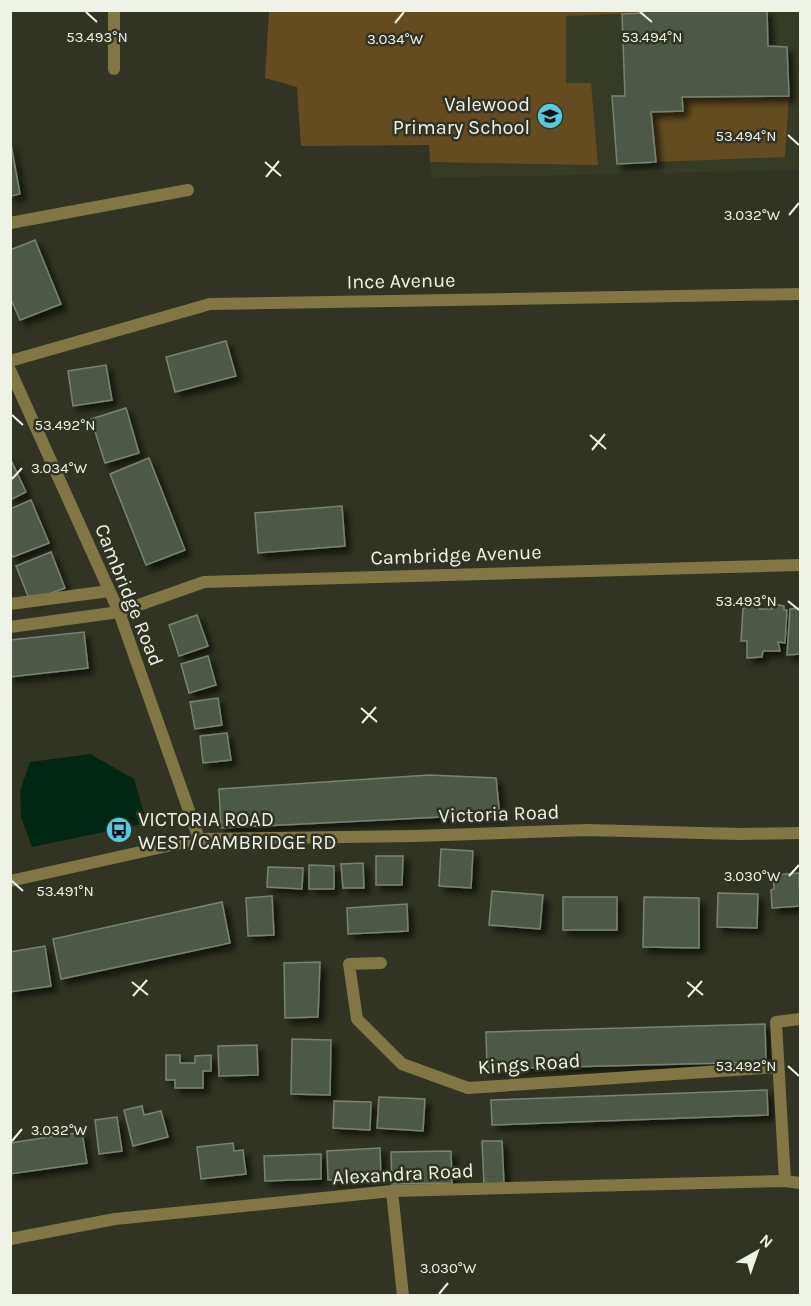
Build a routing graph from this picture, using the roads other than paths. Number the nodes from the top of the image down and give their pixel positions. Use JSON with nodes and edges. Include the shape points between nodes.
{"nodes":[{"id":1,"x":114,"y":10,"type":"edge"},
{"id":2,"x":114,"y":69,"type":"dead end"},
{"id":3,"x":188,"y":190,"type":"dead end"},
{"id":4,"x":10,"y":223,"type":"edge"},
{"id":5,"x":801,"y":294,"type":"edge"},
{"id":6,"x":10,"y":361,"type":"edge"},
{"id":7,"x":10,"y":370,"type":"edge"},
{"id":8,"x":801,"y":564,"type":"edge"},
{"id":9,"x":109,"y":591,"type":"junction"},
{"id":10,"x":10,"y":604,"type":"edge"},
{"id":11,"x":119,"y":612,"type":"junction"},
{"id":12,"x":10,"y":627,"type":"edge"},
{"id":13,"x":801,"y":833,"type":"edge"},
{"id":14,"x":199,"y":839,"type":"junction"},
{"id":15,"x":10,"y":881,"type":"edge"},
{"id":16,"x":381,"y":963,"type":"dead end"},
{"id":17,"x":801,"y":1019,"type":"edge"},
{"id":18,"x":778,"y":1067,"type":"junction"},
{"id":19,"x":785,"y":1181,"type":"junction"},
{"id":20,"x":801,"y":1183,"type":"edge"},
{"id":21,"x":392,"y":1191,"type":"junction"},
{"id":22,"x":10,"y":1239,"type":"edge"},
{"id":23,"x":404,"y":1296,"type":"edge"}],
"edges":[{"from":1,"to":2,"type":"street"},
{"from":3,"to":4,"type":"street"},
{"from":5,"to":6,"type":"street","name":"Ince Avenue","via":[[210,304]]},
{"from":7,"to":9,"type":"street","name":"Cambridge Road"},
{"from":8,"to":11,"type":"street","name":"Cambridge Avenue","via":[[204,582]]},
{"from":9,"to":10,"type":"street"},
{"from":9,"to":11,"type":"street","name":"Cambridge Road"},
{"from":11,"to":12,"type":"street","name":"Cambridge Avenue"},
{"from":11,"to":14,"type":"street","name":"Cambridge Road"},
{"from":13,"to":14,"type":"street","name":"Victoria Road","via":[[587,830]]},
{"from":14,"to":15,"type":"street","name":"Victoria Road"},
{"from":16,"to":18,"type":"street","name":"Kings Road","via":[[349,964],[357,1019],[402,1064],[468,1088]]},
{"from":17,"to":18,"type":"street","via":[[776,1022]]},
{"from":18,"to":19,"type":"street"},
{"from":19,"to":20,"type":"street","name":"Alexandra Road"},
{"from":19,"to":21,"type":"street","name":"Alexandra Road"},
{"from":21,"to":22,"type":"street","name":"Alexandra Road","via":[[115,1219]]},
{"from":21,"to":23,"type":"street"}]}
